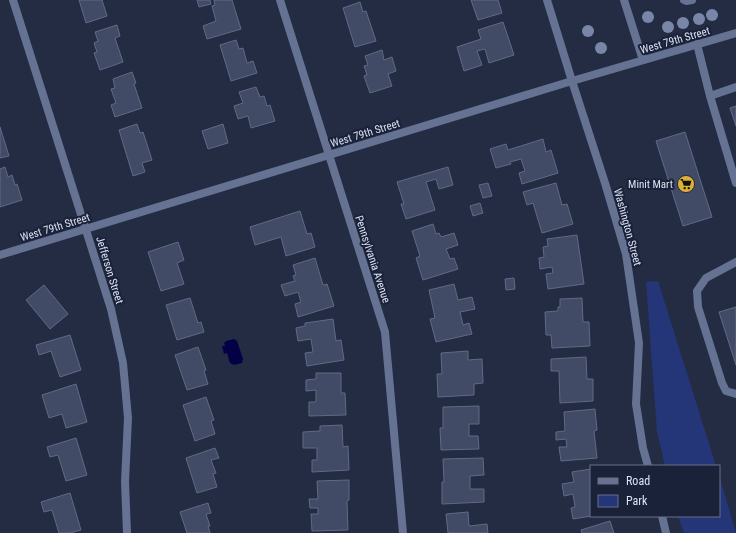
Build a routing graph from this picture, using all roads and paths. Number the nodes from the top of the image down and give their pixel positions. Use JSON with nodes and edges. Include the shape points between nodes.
{"nodes":[{"id":1,"x":13,"y":0,"type":"edge"},
{"id":2,"x":280,"y":0,"type":"edge"},
{"id":3,"x":547,"y":0,"type":"edge"},
{"id":4,"x":624,"y":0,"type":"edge"},
{"id":5,"x":684,"y":0,"type":"edge"},
{"id":6,"x":692,"y":0,"type":"edge"},
{"id":7,"x":736,"y":33,"type":"edge"},
{"id":8,"x":697,"y":44,"type":"junction"},
{"id":9,"x":643,"y":60,"type":"junction"},
{"id":10,"x":572,"y":81,"type":"junction"},
{"id":11,"x":736,"y":87,"type":"edge"},
{"id":12,"x":710,"y":96,"type":"junction"},
{"id":13,"x":328,"y":155,"type":"junction"},
{"id":14,"x":736,"y":182,"type":"edge"},
{"id":15,"x":86,"y":228,"type":"junction"},
{"id":16,"x":0,"y":254,"type":"edge"},
{"id":17,"x":736,"y":262,"type":"edge"},
{"id":18,"x":736,"y":394,"type":"edge"},
{"id":19,"x":648,"y":465,"type":"edge"},
{"id":20,"x":662,"y":517,"type":"edge"},
{"id":21,"x":127,"y":533,"type":"edge"},
{"id":22,"x":403,"y":533,"type":"edge"},
{"id":23,"x":666,"y":533,"type":"edge"}],
"edges":[{"from":1,"to":15,"type":"street","name":"Jefferson Street"},
{"from":2,"to":13,"type":"street","name":"Pennsylvania Avenue"},
{"from":3,"to":10,"type":"street","name":"Washington Street"},
{"from":4,"to":9,"type":"street"},
{"from":5,"to":6,"type":"street"},
{"from":7,"to":8,"type":"street","name":"West 79th Street"},
{"from":8,"to":9,"type":"street","name":"West 79th Street"},
{"from":8,"to":12,"type":"street"},
{"from":9,"to":10,"type":"street","name":"West 79th Street"},
{"from":10,"to":13,"type":"street","name":"West 79th Street"},
{"from":10,"to":19,"type":"street","name":"Washington Street","via":[[626,254],[639,343],[636,404]]},
{"from":11,"to":12,"type":"street"},
{"from":12,"to":14,"type":"street"},
{"from":13,"to":15,"type":"street","name":"West 79th Street"},
{"from":13,"to":22,"type":"street","name":"Pennsylvania Avenue","via":[[385,332]]},
{"from":15,"to":16,"type":"street","name":"West 79th Street"},
{"from":15,"to":21,"type":"street","name":"Jefferson Street","via":[[111,309],[123,363],[128,418]]},
{"from":17,"to":18,"type":"street","via":[[706,278],[697,291],[698,307],[722,383],[726,391]]},
{"from":20,"to":23,"type":"street"}]}
